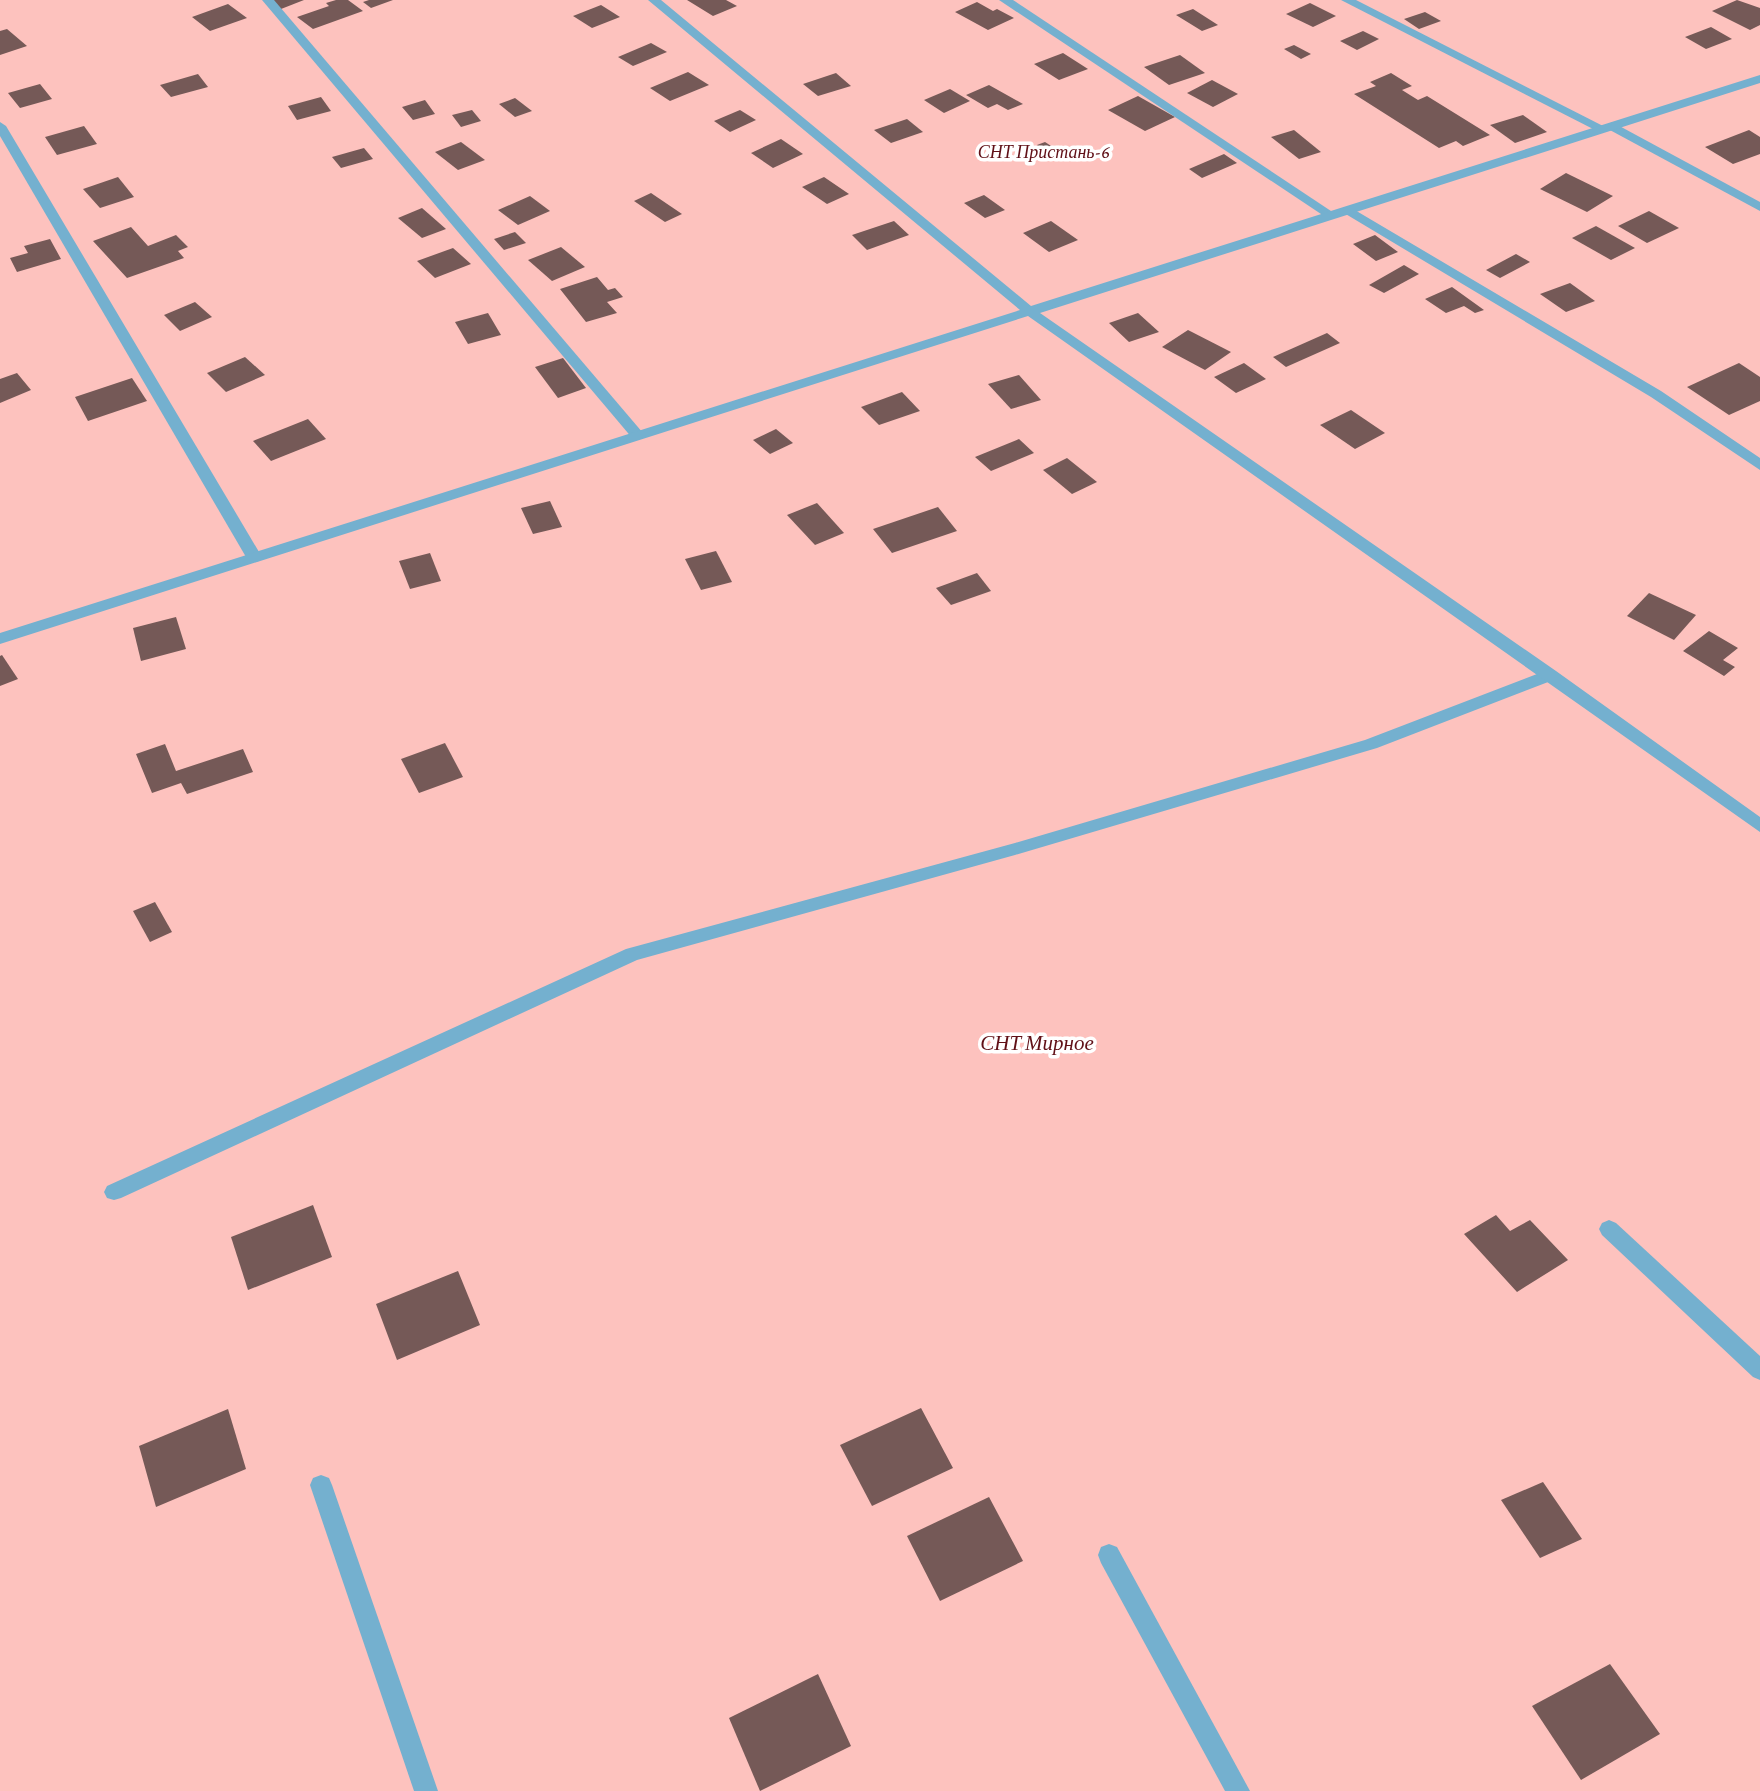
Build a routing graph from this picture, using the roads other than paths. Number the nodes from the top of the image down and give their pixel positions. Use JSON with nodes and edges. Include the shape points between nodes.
{"nodes":[{"id":1,"x":268,"y":0,"type":"edge"},
{"id":2,"x":654,"y":0,"type":"edge"},
{"id":3,"x":1006,"y":0,"type":"edge"},
{"id":4,"x":1347,"y":0,"type":"edge"},
{"id":5,"x":1760,"y":79,"type":"edge"},
{"id":6,"x":0,"y":125,"type":"edge"},
{"id":7,"x":1607,"y":127,"type":"junction"},
{"id":8,"x":1760,"y":207,"type":"edge"},
{"id":9,"x":1348,"y":209,"type":"junction"},
{"id":10,"x":1331,"y":215,"type":"junction"},
{"id":11,"x":1029,"y":311,"type":"junction"},
{"id":12,"x":638,"y":436,"type":"junction"},
{"id":13,"x":1760,"y":465,"type":"edge"},
{"id":14,"x":254,"y":557,"type":"junction"},
{"id":15,"x":0,"y":639,"type":"edge"},
{"id":16,"x":1550,"y":675,"type":"junction"},
{"id":17,"x":1760,"y":826,"type":"edge"},
{"id":18,"x":114,"y":1192,"type":"dead end"},
{"id":19,"x":1609,"y":1229,"type":"dead end"},
{"id":20,"x":1760,"y":1370,"type":"edge"},
{"id":21,"x":321,"y":1485,"type":"dead end"},
{"id":22,"x":1110,"y":1555,"type":"dead end"},
{"id":23,"x":426,"y":1791,"type":"edge"},
{"id":24,"x":1238,"y":1791,"type":"edge"}],
"edges":[{"from":1,"to":12,"type":"street"},
{"from":2,"to":11,"type":"street"},
{"from":3,"to":10,"type":"street"},
{"from":4,"to":7,"type":"street"},
{"from":5,"to":7,"type":"street"},
{"from":6,"to":14,"type":"street"},
{"from":7,"to":8,"type":"street"},
{"from":7,"to":9,"type":"street"},
{"from":9,"to":10,"type":"street"},
{"from":9,"to":13,"type":"street","via":[[1656,394]]},
{"from":10,"to":11,"type":"street"},
{"from":11,"to":12,"type":"street"},
{"from":11,"to":16,"type":"street"},
{"from":12,"to":14,"type":"street"},
{"from":14,"to":15,"type":"street"},
{"from":16,"to":17,"type":"street"},
{"from":16,"to":18,"type":"street","via":[[1371,744],[1015,849],[632,954]]},
{"from":19,"to":20,"type":"street"},
{"from":21,"to":23,"type":"street"},
{"from":22,"to":24,"type":"street"}]}
